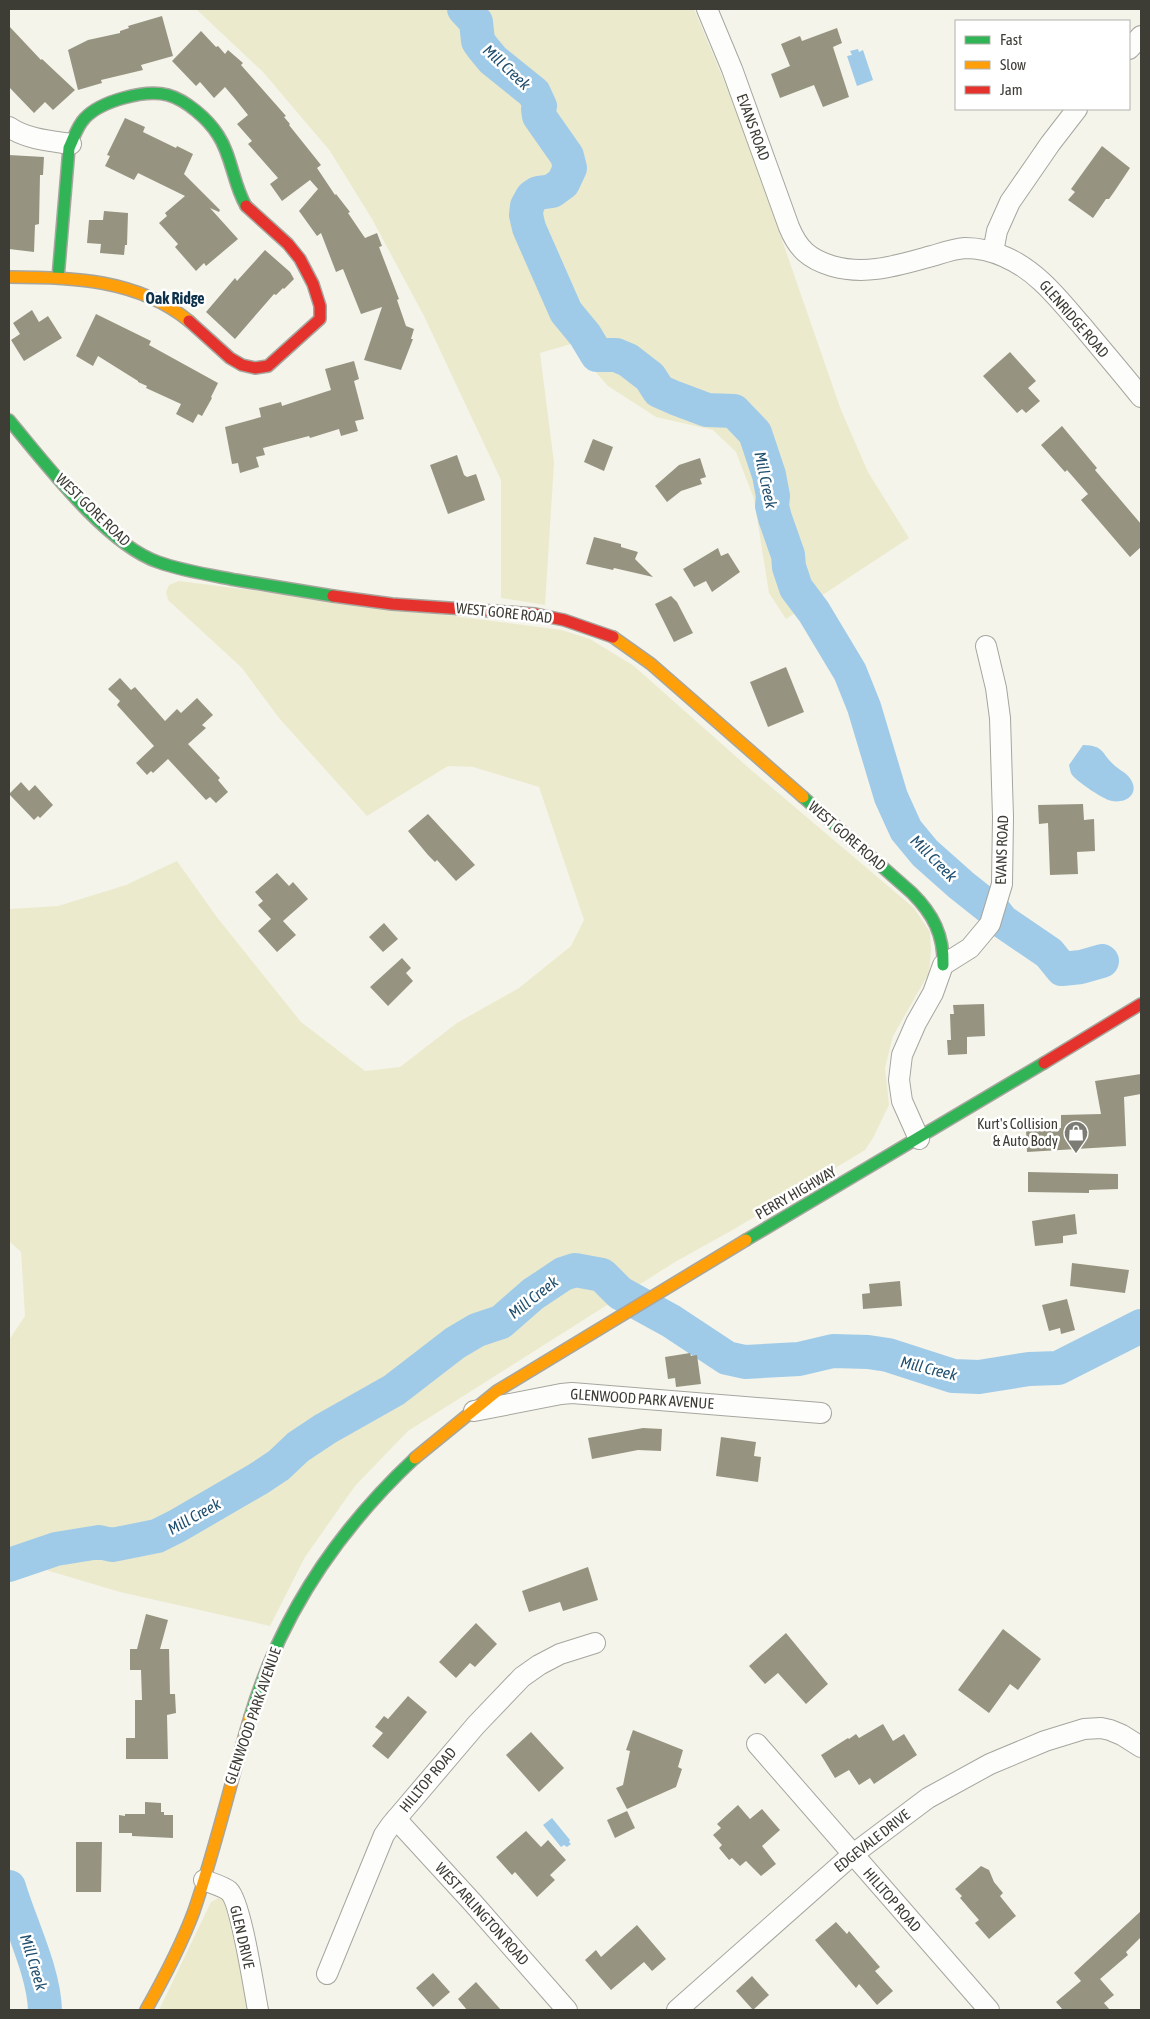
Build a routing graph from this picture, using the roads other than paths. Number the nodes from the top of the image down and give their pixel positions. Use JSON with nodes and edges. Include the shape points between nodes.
{"nodes":[{"id":1,"x":707,"y":9,"type":"edge"},
{"id":2,"x":1141,"y":36,"type":"edge"},
{"id":3,"x":1130,"y":48,"type":"edge"},
{"id":4,"x":1076,"y":110,"type":"edge"},
{"id":5,"x":9,"y":127,"type":"edge"},
{"id":6,"x":71,"y":144,"type":"junction"},
{"id":7,"x":798,"y":246,"type":"joint"},
{"id":8,"x":993,"y":252,"type":"junction"},
{"id":9,"x":9,"y":277,"type":"edge"},
{"id":10,"x":58,"y":278,"type":"junction"},
{"id":11,"x":1141,"y":396,"type":"edge"},
{"id":12,"x":9,"y":420,"type":"edge"},
{"id":13,"x":986,"y":646,"type":"dead end"},
{"id":14,"x":943,"y":965,"type":"junction"},
{"id":15,"x":1141,"y":1004,"type":"edge"},
{"id":16,"x":919,"y":1139,"type":"junction"},
{"id":17,"x":470,"y":1412,"type":"junction"},
{"id":18,"x":821,"y":1413,"type":"dead end"},
{"id":19,"x":595,"y":1643,"type":"dead end"},
{"id":20,"x":757,"y":1744,"type":"dead end"},
{"id":21,"x":1141,"y":1747,"type":"edge"},
{"id":22,"x":396,"y":1819,"type":"junction"},
{"id":23,"x":852,"y":1855,"type":"junction"},
{"id":24,"x":204,"y":1880,"type":"junction"},
{"id":25,"x":327,"y":1974,"type":"dead end"},
{"id":26,"x":146,"y":2010,"type":"edge"},
{"id":27,"x":258,"y":2010,"type":"edge"},
{"id":28,"x":567,"y":2010,"type":"edge"},
{"id":29,"x":677,"y":2010,"type":"edge"},
{"id":30,"x":989,"y":2010,"type":"edge"}],
"edges":[{"from":1,"to":7,"type":"street","name":"EVANS ROAD"},
{"from":2,"to":3,"type":"street"},
{"from":4,"to":8,"type":"street","via":[[1010,202],[997,231]]},
{"from":5,"to":6,"type":"street","via":[[31,137]]},
{"from":6,"to":10,"type":"street"},
{"from":6,"to":10,"type":"street","via":[[86,116],[116,101],[154,93],[168,95],[192,109],[217,134],[246,205],[304,262],[312,278],[321,313],[320,319],[268,366],[250,367],[220,350],[178,312],[149,297],[106,282]]},
{"from":7,"to":8,"type":"street","name":"GLENRIDGE ROAD","via":[[824,263],[866,271],[954,249]]},
{"from":8,"to":11,"type":"street","name":"GLENRIDGE ROAD","via":[[1016,262],[1044,283]]},
{"from":9,"to":10,"type":"street"},
{"from":12,"to":14,"type":"street","name":"WEST GORE ROAD","via":[[85,507],[121,541],[157,562],[197,573],[337,597],[535,614],[610,635],[651,664],[912,893],[932,918],[943,939]]},
{"from":13,"to":14,"type":"street","name":"EVANS ROAD","via":[[1000,718],[1004,817],[1002,884],[990,924],[970,948]]},
{"from":14,"to":16,"type":"street","via":[[934,992],[907,1041],[899,1068],[902,1101]]},
{"from":15,"to":16,"type":"street","name":"PERRY HIGHWAY"},
{"from":16,"to":17,"type":"street","name":"PERRY HIGHWAY","via":[[684,1276],[496,1392]]},
{"from":17,"to":18,"type":"street","name":"GLENWOOD PARK AVENUE","via":[[561,1394],[578,1394]]},
{"from":17,"to":24,"type":"street","name":"GLENWOOD PARK AVENUE","via":[[415,1457],[382,1491],[339,1542],[297,1604],[255,1700]]},
{"from":19,"to":22,"type":"street","name":"HILLTOP ROAD","via":[[555,1657],[522,1677],[476,1725]]},
{"from":20,"to":23,"type":"street","name":"HILLTOP ROAD"},
{"from":21,"to":23,"type":"street","name":"EDGEVALE DRIVE","via":[[1122,1735],[1101,1728],[1084,1729],[1044,1741],[990,1764],[928,1798]]},
{"from":22,"to":25,"type":"street","name":"HILLTOP ROAD","via":[[384,1835]]},
{"from":22,"to":28,"type":"street","name":"WEST ARLINGTON ROAD"},
{"from":23,"to":29,"type":"street","name":"EDGEVALE DRIVE"},
{"from":23,"to":30,"type":"street","name":"HILLTOP ROAD"},
{"from":24,"to":26,"type":"street","name":"GLENWOOD PARK AVENUE","via":[[193,1916]]},
{"from":24,"to":27,"type":"street","name":"GLEN DRIVE","via":[[229,1891],[234,1900]]}]}
